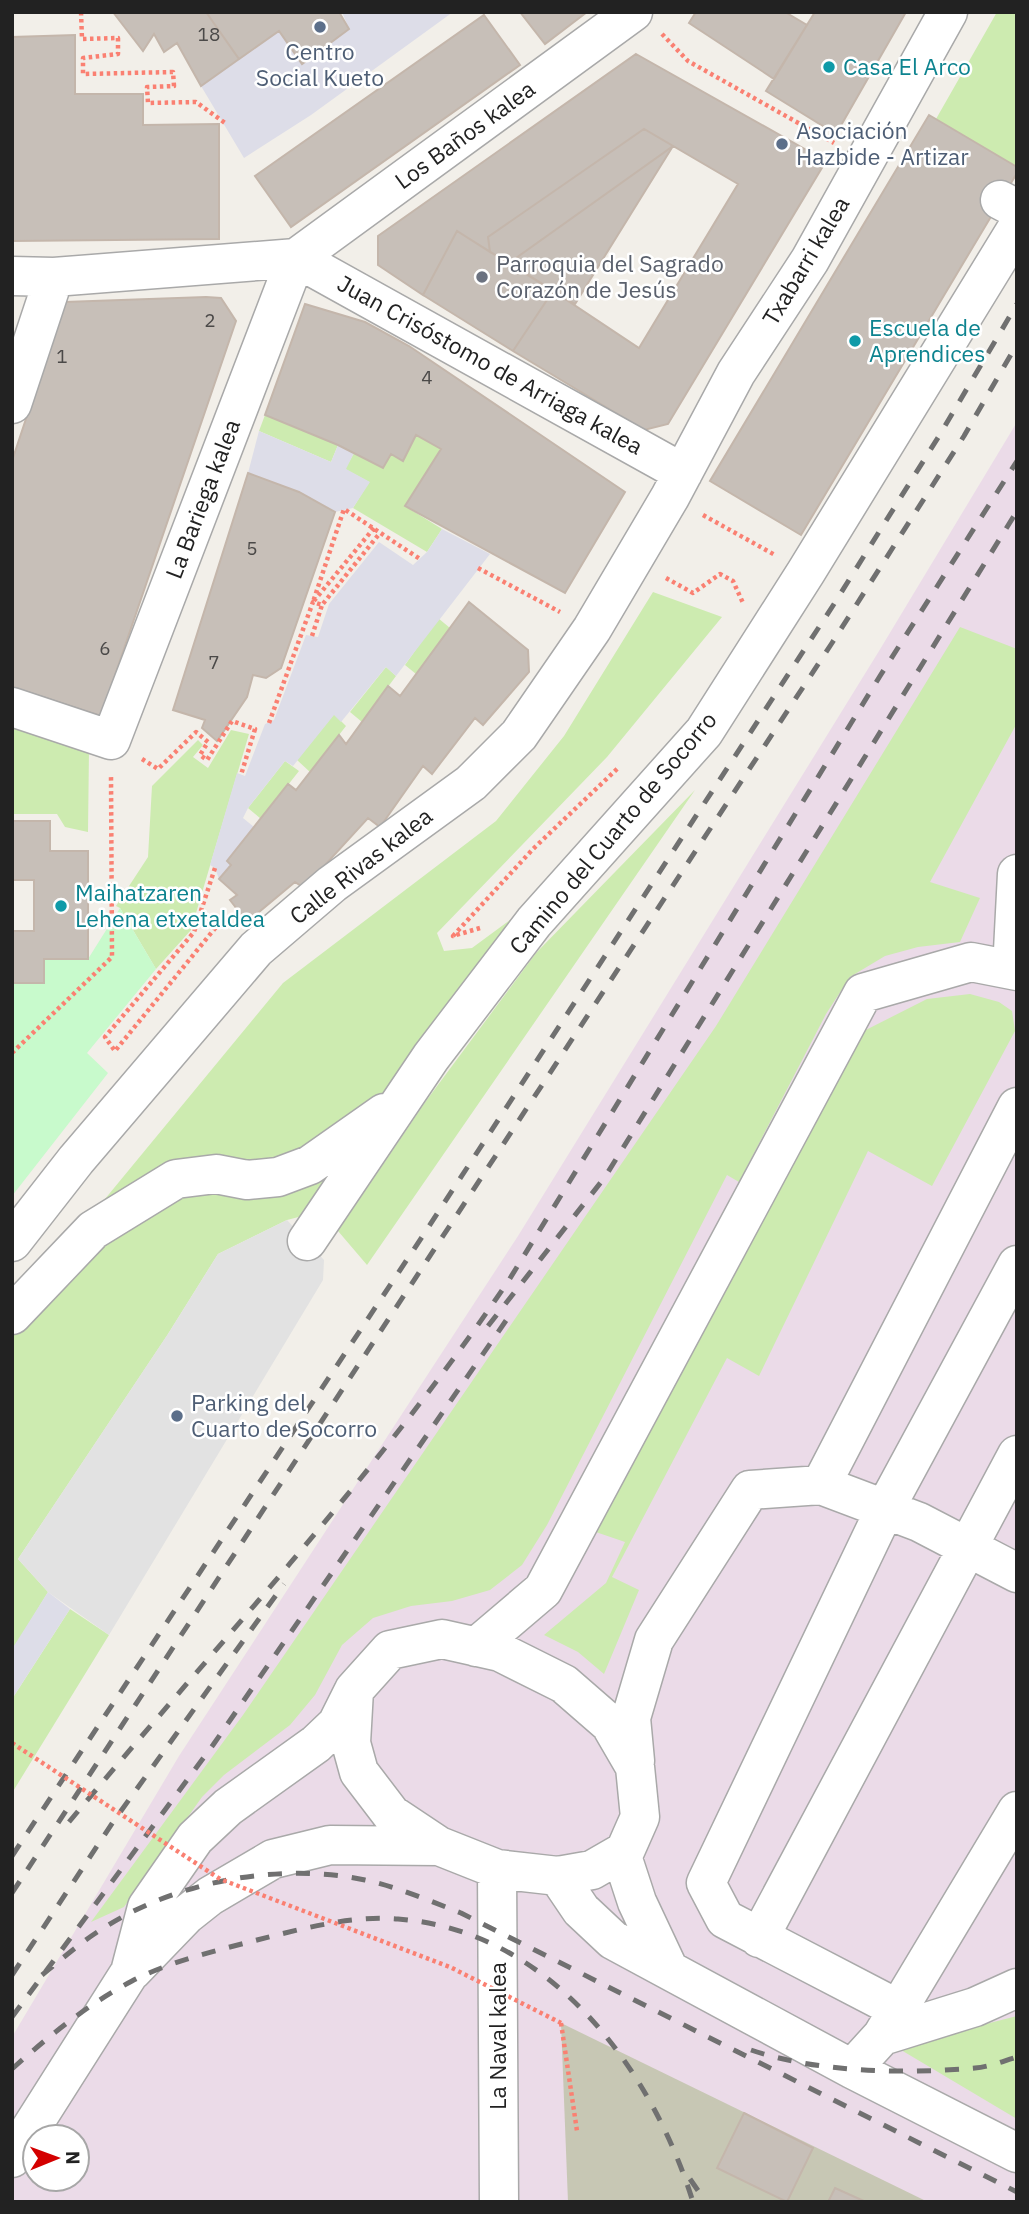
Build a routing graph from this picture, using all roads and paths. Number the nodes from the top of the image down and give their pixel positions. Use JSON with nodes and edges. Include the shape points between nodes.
{"nodes":[{"id":1,"x":81,"y":12,"type":"edge"},
{"id":2,"x":948,"y":12,"type":"edge"},
{"id":3,"x":647,"y":22,"type":"edge"},
{"id":4,"x":225,"y":123,"type":"dead end"},
{"id":5,"x":865,"y":161,"type":"junction"},
{"id":6,"x":1011,"y":212,"type":"edge"},
{"id":7,"x":296,"y":258,"type":"junction"},
{"id":8,"x":12,"y":276,"type":"edge"},
{"id":9,"x":54,"y":277,"type":"junction"},
{"id":10,"x":12,"y":404,"type":"edge"},
{"id":11,"x":677,"y":485,"type":"junction"},
{"id":12,"x":374,"y":528,"type":"junction"},
{"id":13,"x":380,"y":533,"type":"junction"},
{"id":14,"x":420,"y":559,"type":"dead end"},
{"id":15,"x":632,"y":560,"type":"junction"},
{"id":16,"x":811,"y":565,"type":"junction"},
{"id":17,"x":478,"y":568,"type":"dead end"},
{"id":18,"x":313,"y":602,"type":"junction"},
{"id":19,"x":322,"y":605,"type":"junction"},
{"id":20,"x":743,"y":606,"type":"dead end"},
{"id":21,"x":592,"y":629,"type":"junction"},
{"id":22,"x":312,"y":636,"type":"dead end"},
{"id":23,"x":12,"y":707,"type":"edge"},
{"id":24,"x":269,"y":723,"type":"dead end"},
{"id":25,"x":111,"y":740,"type":"junction"},
{"id":26,"x":625,"y":761,"type":"dead end"},
{"id":27,"x":241,"y":775,"type":"dead end"},
{"id":28,"x":215,"y":868,"type":"dead end"},
{"id":29,"x":1017,"y":874,"type":"edge"},
{"id":30,"x":483,"y":926,"type":"dead end"},
{"id":31,"x":256,"y":949,"type":"junction"},
{"id":32,"x":1014,"y":970,"type":"edge"},
{"id":33,"x":12,"y":1053,"type":"edge"},
{"id":34,"x":401,"y":1101,"type":"junction"},
{"id":35,"x":1017,"y":1107,"type":"edge"},
{"id":36,"x":307,"y":1241,"type":"dead end"},
{"id":37,"x":12,"y":1242,"type":"edge"},
{"id":38,"x":1017,"y":1265,"type":"edge"},
{"id":39,"x":12,"y":1315,"type":"edge"},
{"id":40,"x":1017,"y":1455,"type":"edge"},
{"id":41,"x":821,"y":1485,"type":"junction"},
{"id":42,"x":886,"y":1507,"type":"junction"},
{"id":43,"x":969,"y":1549,"type":"junction"},
{"id":44,"x":1017,"y":1573,"type":"edge"},
{"id":45,"x":477,"y":1647,"type":"junction"},
{"id":46,"x":354,"y":1690,"type":"junction"},
{"id":47,"x":12,"y":1743,"type":"edge"},
{"id":48,"x":635,"y":1767,"type":"junction"},
{"id":49,"x":1017,"y":1811,"type":"edge"},
{"id":50,"x":439,"y":1846,"type":"junction"},
{"id":51,"x":621,"y":1853,"type":"junction"},
{"id":52,"x":497,"y":1869,"type":"junction"},
{"id":53,"x":558,"y":1876,"type":"junction"},
{"id":54,"x":759,"y":1938,"type":"junction"},
{"id":55,"x":668,"y":1968,"type":"junction"},
{"id":56,"x":130,"y":1972,"type":"junction"},
{"id":57,"x":1017,"y":1988,"type":"edge"},
{"id":58,"x":890,"y":2023,"type":"junction"},
{"id":59,"x":852,"y":2069,"type":"junction"},
{"id":60,"x":577,"y":2131,"type":"dead end"},
{"id":61,"x":1017,"y":2153,"type":"edge"},
{"id":62,"x":12,"y":2158,"type":"edge"},
{"id":63,"x":499,"y":2202,"type":"edge"}],
"edges":[{"from":1,"to":4,"type":"path","via":[[82,39],[118,38],[118,54],[83,58],[83,74],[173,72],[174,86],[147,87],[148,103],[196,102]]},
{"from":2,"to":5,"type":"street","name":"Txabarri kalea"},
{"from":3,"to":5,"type":"path","via":[[688,61]]},
{"from":3,"to":7,"type":"street","name":"Los Baños kalea"},
{"from":5,"to":11,"type":"street","name":"Txabarri kalea","via":[[810,260],[736,373]]},
{"from":6,"to":16,"type":"street","name":"Camino del Cuarto de Socorro"},
{"from":7,"to":9,"type":"street"},
{"from":7,"to":11,"type":"street","name":"Juan Crisóstomo de Arriaga kalea"},
{"from":7,"to":25,"type":"street","name":"La Bariega kalea"},
{"from":8,"to":9,"type":"street"},
{"from":9,"to":10,"type":"street"},
{"from":11,"to":15,"type":"street","name":"Calle Rivas kalea"},
{"from":11,"to":16,"type":"path"},
{"from":12,"to":13,"type":"path"},
{"from":12,"to":18,"type":"path"},
{"from":12,"to":18,"type":"path","via":[[344,509]]},
{"from":13,"to":14,"type":"path"},
{"from":13,"to":19,"type":"path"},
{"from":15,"to":20,"type":"path","via":[[693,593],[720,575],[733,581]]},
{"from":15,"to":21,"type":"street","name":"Calle Rivas kalea"},
{"from":16,"to":34,"type":"street","name":"Camino del Cuarto de Socorro","via":[[704,732],[534,922]]},
{"from":17,"to":21,"type":"path"},
{"from":18,"to":19,"type":"path"},
{"from":18,"to":24,"type":"path"},
{"from":19,"to":22,"type":"path"},
{"from":21,"to":31,"type":"street","name":"Calle Rivas kalea","via":[[519,735],[471,783],[332,884]]},
{"from":23,"to":25,"type":"street"},
{"from":25,"to":27,"type":"path","via":[[158,769],[196,732],[208,743],[200,755],[207,760],[232,721],[255,729]]},
{"from":25,"to":33,"type":"path","via":[[112,957]]},
{"from":26,"to":30,"type":"path","via":[[533,849],[453,936]]},
{"from":28,"to":31,"type":"path","via":[[194,932],[105,1037],[115,1051],[225,916]]},
{"from":29,"to":32,"type":"street"},
{"from":31,"to":37,"type":"street","name":"Calle Rivas kalea"},
{"from":32,"to":45,"type":"street","via":[[971,962],[863,993],[543,1590]]},
{"from":34,"to":36,"type":"street","name":"Camino del Cuarto de Socorro"},
{"from":34,"to":39,"type":"street","via":[[310,1165],[278,1177],[247,1180],[216,1174],[176,1179],[93,1230]]},
{"from":35,"to":41,"type":"street"},
{"from":38,"to":42,"type":"street"},
{"from":40,"to":43,"type":"street"},
{"from":41,"to":42,"type":"street"},
{"from":41,"to":48,"type":"street","via":[[750,1490],[653,1640],[631,1718]]},
{"from":42,"to":43,"type":"street"},
{"from":42,"to":54,"type":"street","via":[[706,1883],[725,1920]]},
{"from":43,"to":44,"type":"street"},
{"from":43,"to":54,"type":"street"},
{"from":45,"to":46,"type":"street","via":[[442,1639],[390,1650]]},
{"from":45,"to":48,"type":"street","via":[[500,1652],[564,1684],[610,1724]]},
{"from":46,"to":50,"type":"street","via":[[351,1743],[359,1772],[391,1814]]},
{"from":46,"to":56,"type":"street","via":[[337,1724],[316,1744],[228,1807],[195,1838],[147,1907]]},
{"from":47,"to":60,"type":"path","bridge":true,"via":[[220,1879],[450,1967],[561,2023]]},
{"from":48,"to":51,"type":"street","via":[[640,1817]]},
{"from":49,"to":58,"type":"street"},
{"from":50,"to":52,"type":"street"},
{"from":50,"to":56,"type":"street","via":[[330,1845],[273,1859],[210,1896]]},
{"from":51,"to":53,"type":"street","via":[[592,1870]]},
{"from":51,"to":55,"type":"street","via":[[637,1902]]},
{"from":52,"to":53,"type":"street"},
{"from":52,"to":63,"type":"street","name":"La Naval kalea"},
{"from":53,"to":55,"type":"street","via":[[581,1910],[613,1940]]},
{"from":54,"to":58,"type":"street"},
{"from":55,"to":59,"type":"street"},
{"from":56,"to":62,"type":"street"},
{"from":57,"to":58,"type":"street","via":[[975,2007]]},
{"from":58,"to":59,"type":"street"},
{"from":59,"to":61,"type":"street"}]}
